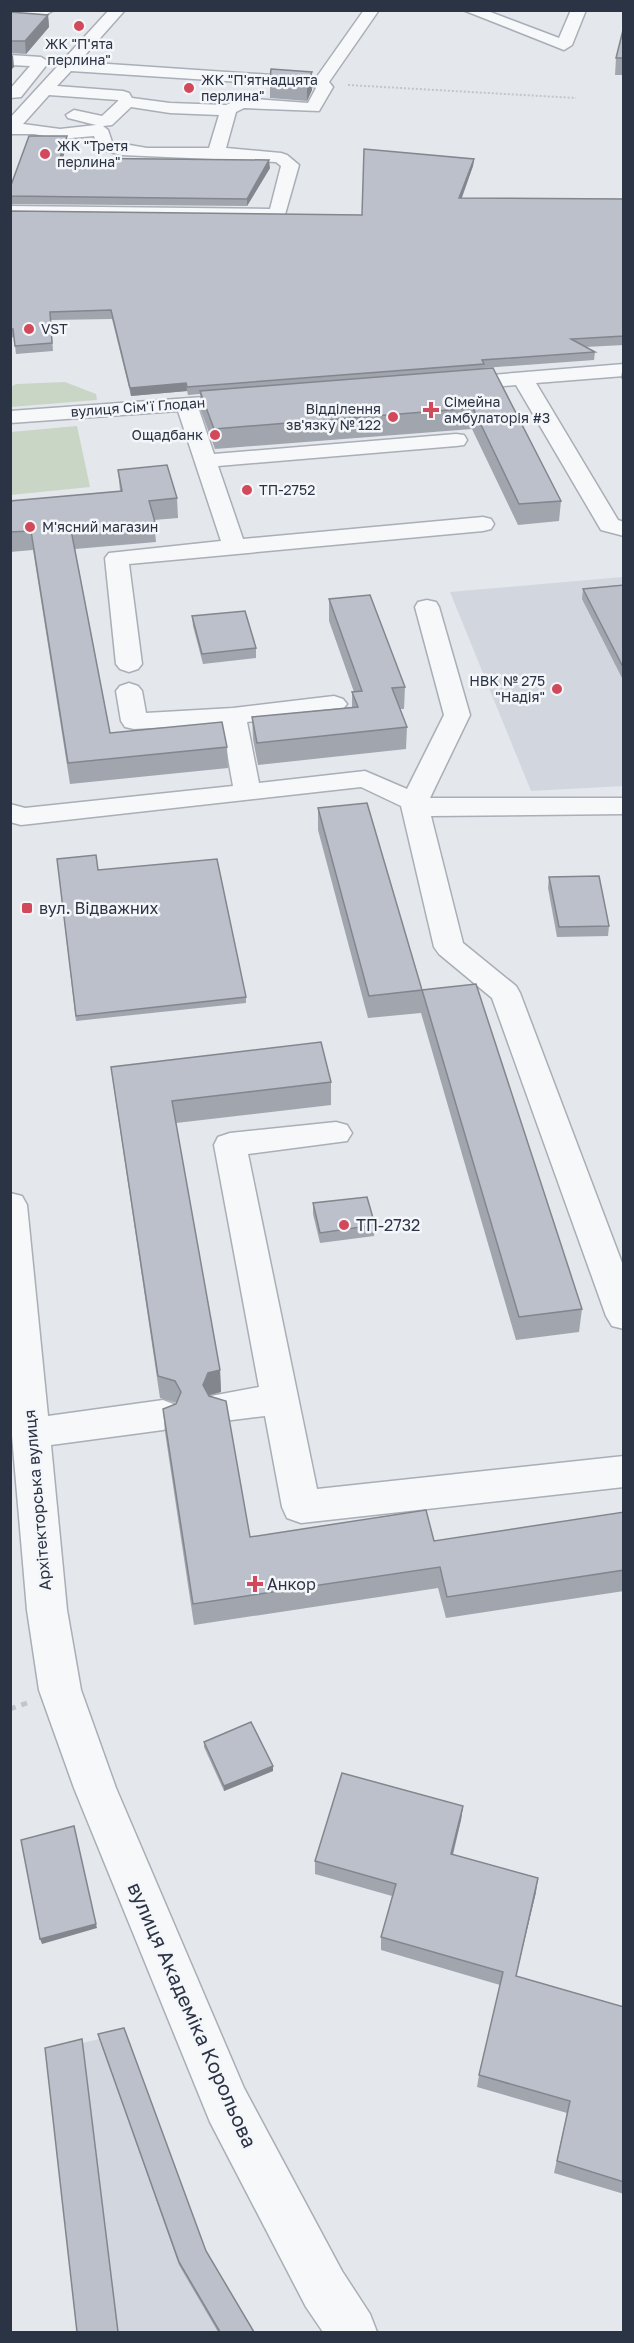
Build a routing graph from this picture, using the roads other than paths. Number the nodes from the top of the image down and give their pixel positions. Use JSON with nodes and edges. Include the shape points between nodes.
{"nodes":[{"id":1,"x":47,"y":10,"type":"edge"},
{"id":2,"x":118,"y":10,"type":"edge"},
{"id":3,"x":372,"y":10,"type":"edge"},
{"id":4,"x":470,"y":10,"type":"edge"},
{"id":5,"x":579,"y":10,"type":"edge"},
{"id":6,"x":10,"y":14,"type":"edge"},
{"id":7,"x":62,"y":47,"type":"dead end"},
{"id":8,"x":83,"y":48,"type":"junction"},
{"id":9,"x":10,"y":60,"type":"edge"},
{"id":10,"x":66,"y":66,"type":"junction"},
{"id":11,"x":320,"y":83,"type":"junction"},
{"id":12,"x":44,"y":90,"type":"junction"},
{"id":13,"x":10,"y":100,"type":"edge"},
{"id":14,"x":127,"y":102,"type":"junction"},
{"id":15,"x":230,"y":110,"type":"junction"},
{"id":16,"x":21,"y":114,"type":"junction"},
{"id":17,"x":103,"y":125,"type":"junction"},
{"id":18,"x":10,"y":129,"type":"edge"},
{"id":19,"x":216,"y":154,"type":"junction"},
{"id":20,"x":10,"y":198,"type":"edge"},
{"id":21,"x":111,"y":207,"type":"junction"},
{"id":22,"x":10,"y":211,"type":"edge"},
{"id":23,"x":624,"y":370,"type":"edge"},
{"id":24,"x":523,"y":379,"type":"junction"},
{"id":25,"x":440,"y":385,"type":"edge"},
{"id":26,"x":263,"y":398,"type":"edge"},
{"id":27,"x":186,"y":404,"type":"junction"},
{"id":28,"x":10,"y":417,"type":"edge"},
{"id":29,"x":456,"y":440,"type":"edge"},
{"id":30,"x":205,"y":461,"type":"junction"},
{"id":31,"x":483,"y":524,"type":"dead end"},
{"id":32,"x":624,"y":529,"type":"edge"},
{"id":33,"x":234,"y":547,"type":"junction"},
{"id":34,"x":426,"y":607,"type":"dead end"},
{"id":35,"x":129,"y":664,"type":"dead end"},
{"id":36,"x":129,"y":691,"type":"dead end"},
{"id":37,"x":334,"y":704,"type":"dead end"},
{"id":38,"x":233,"y":716,"type":"junction"},
{"id":39,"x":247,"y":792,"type":"junction"},
{"id":40,"x":414,"y":802,"type":"junction"},
{"id":41,"x":624,"y":806,"type":"edge"},
{"id":42,"x":10,"y":812,"type":"edge"},
{"id":43,"x":336,"y":1132,"type":"dead end"},
{"id":44,"x":10,"y":1205,"type":"edge"},
{"id":45,"x":624,"y":1316,"type":"edge"},
{"id":46,"x":280,"y":1398,"type":"junction"},
{"id":47,"x":224,"y":1406,"type":"edge"},
{"id":48,"x":163,"y":1415,"type":"edge"},
{"id":49,"x":31,"y":1433,"type":"junction"},
{"id":50,"x":624,"y":1471,"type":"edge"},
{"id":51,"x":95,"y":1788,"type":"joint"},
{"id":52,"x":352,"y":2332,"type":"edge"}],
"edges":[{"from":1,"to":6,"type":"street"},
{"from":2,"to":8,"type":"street"},
{"from":3,"to":11,"type":"street"},
{"from":4,"to":5,"type":"street","via":[[564,45]]},
{"from":7,"to":8,"type":"street"},
{"from":8,"to":10,"type":"street"},
{"from":9,"to":13,"type":"street","via":[[41,62]]},
{"from":10,"to":11,"type":"street"},
{"from":10,"to":12,"type":"street"},
{"from":11,"to":15,"type":"street","via":[[325,87],[313,108],[241,103]]},
{"from":12,"to":14,"type":"street","via":[[123,96]]},
{"from":12,"to":16,"type":"street"},
{"from":14,"to":15,"type":"street"},
{"from":14,"to":17,"type":"street"},
{"from":15,"to":19,"type":"street"},
{"from":16,"to":17,"type":"street"},
{"from":16,"to":18,"type":"street"},
{"from":17,"to":18,"type":"street","via":[[60,134]]},
{"from":17,"to":19,"type":"street","via":[[105,145],[127,153]]},
{"from":19,"to":21,"type":"street","via":[[267,154],[289,160],[278,214]]},
{"from":20,"to":21,"type":"street","via":[[96,197]]},
{"from":21,"to":22,"type":"street"},
{"from":23,"to":24,"type":"street"},
{"from":24,"to":25,"type":"street"},
{"from":24,"to":32,"type":"street","via":[[609,525]]},
{"from":26,"to":27,"type":"street","name":"вулиця Сім'ї Глодан"},
{"from":27,"to":28,"type":"street","name":"вулиця Сім'ї Глодан"},
{"from":27,"to":30,"type":"street"},
{"from":29,"to":30,"type":"street"},
{"from":30,"to":33,"type":"street"},
{"from":31,"to":33,"type":"street"},
{"from":33,"to":35,"type":"street","via":[[117,558]]},
{"from":34,"to":40,"type":"street","via":[[457,715]]},
{"from":36,"to":38,"type":"street","via":[[134,721]]},
{"from":37,"to":38,"type":"street"},
{"from":38,"to":39,"type":"street"},
{"from":39,"to":40,"type":"street","via":[[365,778]]},
{"from":39,"to":42,"type":"street","via":[[21,817]]},
{"from":40,"to":41,"type":"street","via":[[433,808]]},
{"from":40,"to":45,"type":"street","via":[[449,947],[505,993]]},
{"from":43,"to":46,"type":"street","via":[[230,1145]]},
{"from":44,"to":49,"type":"street","name":"Архітекторська вулиця"},
{"from":46,"to":47,"type":"street"},
{"from":46,"to":50,"type":"street","via":[[302,1507]]},
{"from":48,"to":49,"type":"street"},
{"from":49,"to":51,"type":"street","name":"Архітекторська вулиця","via":[[47,1610],[60,1690]]},
{"from":51,"to":52,"type":"street","name":"вулиця Академіка Корольова","via":[[227,2105],[324,2289]]}]}
